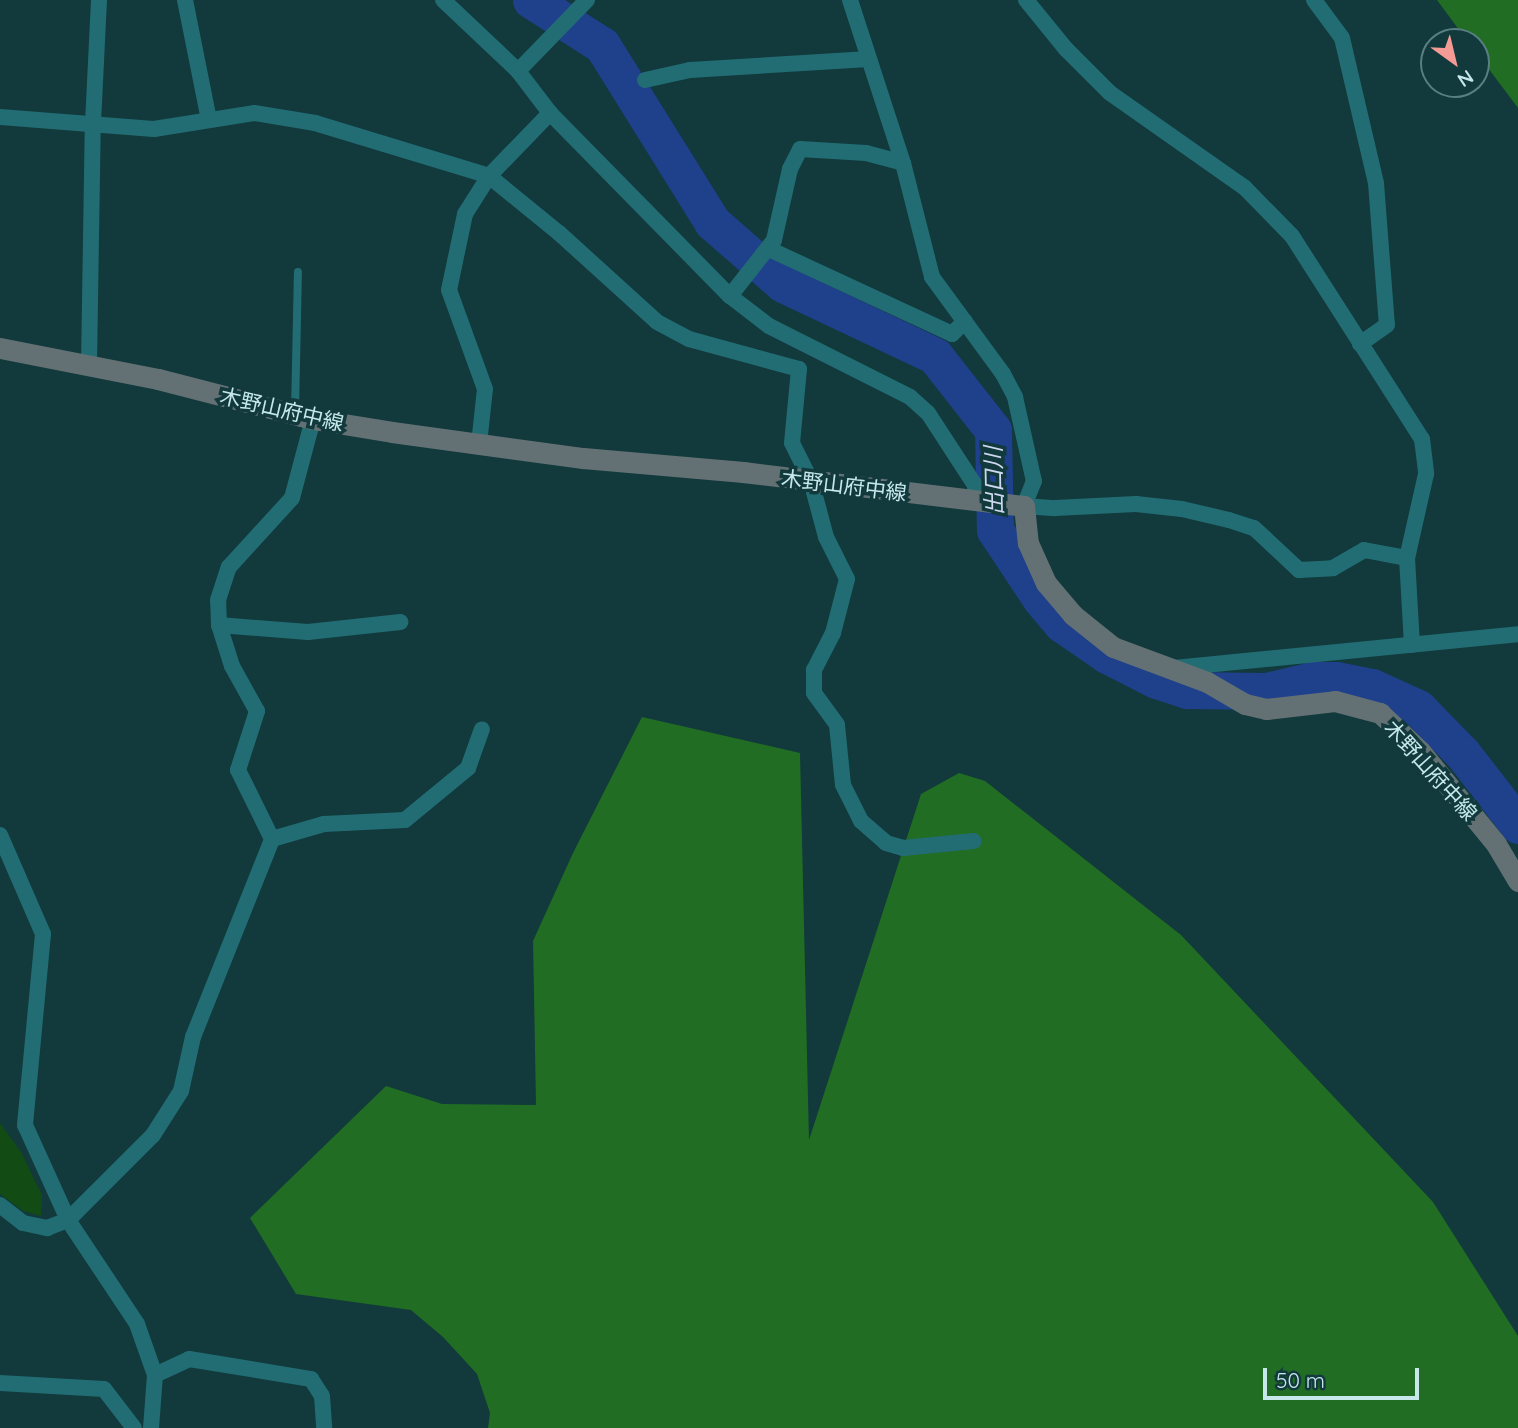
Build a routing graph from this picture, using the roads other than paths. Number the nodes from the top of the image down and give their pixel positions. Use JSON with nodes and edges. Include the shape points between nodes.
{"nodes":[{"id":1,"x":99,"y":0,"type":"edge"},
{"id":2,"x":185,"y":0,"type":"edge"},
{"id":3,"x":443,"y":0,"type":"edge"},
{"id":4,"x":850,"y":0,"type":"edge"},
{"id":5,"x":1026,"y":0,"type":"edge"},
{"id":6,"x":1314,"y":0,"type":"edge"},
{"id":7,"x":582,"y":6,"type":"edge"},
{"id":8,"x":869,"y":60,"type":"junction"},
{"id":9,"x":517,"y":71,"type":"junction"},
{"id":10,"x":645,"y":80,"type":"dead end"},
{"id":11,"x":551,"y":113,"type":"junction"},
{"id":12,"x":0,"y":117,"type":"edge"},
{"id":13,"x":209,"y":120,"type":"junction"},
{"id":14,"x":93,"y":123,"type":"junction"},
{"id":15,"x":903,"y":163,"type":"junction"},
{"id":16,"x":489,"y":176,"type":"junction"},
{"id":17,"x":769,"y":248,"type":"junction"},
{"id":18,"x":298,"y":272,"type":"dead end"},
{"id":19,"x":730,"y":296,"type":"junction"},
{"id":20,"x":965,"y":321,"type":"junction"},
{"id":21,"x":1360,"y":344,"type":"junction"},
{"id":22,"x":0,"y":348,"type":"edge"},
{"id":23,"x":89,"y":365,"type":"junction"},
{"id":24,"x":304,"y":416,"type":"junction"},
{"id":25,"x":479,"y":444,"type":"junction"},
{"id":26,"x":811,"y":481,"type":"junction"},
{"id":27,"x":976,"y":502,"type":"junction"},
{"id":28,"x":1019,"y":505,"type":"junction"},
{"id":29,"x":1406,"y":558,"type":"junction"},
{"id":30,"x":400,"y":622,"type":"dead end"},
{"id":31,"x":219,"y":625,"type":"junction"},
{"id":32,"x":1518,"y":634,"type":"edge"},
{"id":33,"x":1412,"y":645,"type":"junction"},
{"id":34,"x":1168,"y":669,"type":"junction"},
{"id":35,"x":482,"y":729,"type":"dead end"},
{"id":36,"x":0,"y":835,"type":"edge"},
{"id":37,"x":272,"y":839,"type":"junction"},
{"id":38,"x":974,"y":841,"type":"dead end"},
{"id":39,"x":7,"y":865,"type":"edge"},
{"id":40,"x":1518,"y":881,"type":"edge"},
{"id":41,"x":0,"y":1205,"type":"edge"},
{"id":42,"x":68,"y":1220,"type":"junction"},
{"id":43,"x":155,"y":1375,"type":"junction"},
{"id":44,"x":0,"y":1383,"type":"edge"},
{"id":45,"x":134,"y":1428,"type":"edge"},
{"id":46,"x":151,"y":1428,"type":"edge"},
{"id":47,"x":324,"y":1428,"type":"edge"}],
"edges":[{"from":1,"to":14,"type":"street"},
{"from":2,"to":13,"type":"street"},
{"from":3,"to":9,"type":"street"},
{"from":4,"to":8,"type":"street"},
{"from":5,"to":21,"type":"street","via":[[1110,93],[1245,188],[1293,236]]},
{"from":6,"to":21,"type":"street","via":[[1342,38],[1377,183],[1387,325]]},
{"from":7,"to":9,"type":"street"},
{"from":8,"to":10,"type":"street","via":[[690,69]]},
{"from":8,"to":15,"type":"street"},
{"from":9,"to":11,"type":"street"},
{"from":11,"to":16,"type":"street"},
{"from":11,"to":19,"type":"street"},
{"from":12,"to":14,"type":"street"},
{"from":13,"to":14,"type":"street","via":[[154,129]]},
{"from":13,"to":16,"type":"street","via":[[254,113],[315,123]]},
{"from":14,"to":23,"type":"street"},
{"from":15,"to":17,"type":"street","via":[[866,153],[800,149],[790,169]]},
{"from":15,"to":20,"type":"street","via":[[932,276]]},
{"from":16,"to":25,"type":"street","via":[[465,214],[449,290],[485,389]]},
{"from":16,"to":26,"type":"street","via":[[657,322],[689,339],[799,369],[792,443]]},
{"from":17,"to":19,"type":"street"},
{"from":17,"to":20,"type":"street","via":[[951,334]]},
{"from":18,"to":24,"type":"lane"},
{"from":19,"to":27,"type":"street","via":[[769,326],[910,397],[928,413],[975,485]]},
{"from":20,"to":28,"type":"street","via":[[1015,397],[1034,481]]},
{"from":21,"to":29,"type":"street","via":[[1422,439],[1426,474]]},
{"from":22,"to":23,"type":"main road","name":"木野山府中線"},
{"from":23,"to":24,"type":"main road","name":"木野山府中線"},
{"from":24,"to":25,"type":"main road","name":"木野山府中線"},
{"from":24,"to":31,"type":"street","via":[[292,498],[229,567],[218,600]]},
{"from":25,"to":26,"type":"main road","name":"木野山府中線"},
{"from":26,"to":27,"type":"main road","name":"木野山府中線"},
{"from":26,"to":38,"type":"street","via":[[826,537],[847,579],[833,632],[814,670],[814,693],[837,725],[843,785],[861,821],[886,843],[903,848]]},
{"from":27,"to":28,"type":"main road","name":"木野山府中線"},
{"from":28,"to":29,"type":"street","via":[[1136,504],[1182,509],[1254,528],[1299,570],[1333,568],[1364,550]]},
{"from":28,"to":34,"type":"main road","name":"木野山府中線","via":[[1028,542],[1046,583],[1066,607],[1113,647]]},
{"from":29,"to":33,"type":"street"},
{"from":30,"to":31,"type":"street","via":[[308,632]]},
{"from":31,"to":37,"type":"street","via":[[232,666],[257,711],[238,770]]},
{"from":32,"to":33,"type":"street"},
{"from":33,"to":34,"type":"street"},
{"from":34,"to":40,"type":"main road","name":"木野山府中線","via":[[1266,709],[1335,701],[1380,713],[1420,751],[1496,844]]},
{"from":35,"to":37,"type":"street","via":[[468,768],[405,820],[324,824]]},
{"from":36,"to":39,"type":"street"},
{"from":37,"to":42,"type":"street","via":[[193,1037],[181,1091],[153,1135]]},
{"from":39,"to":42,"type":"street","via":[[43,934],[24,1125]]},
{"from":41,"to":42,"type":"street","via":[[23,1223],[47,1228]]},
{"from":42,"to":43,"type":"street","via":[[137,1324]]},
{"from":43,"to":46,"type":"street"},
{"from":43,"to":47,"type":"street","via":[[189,1359],[312,1379],[322,1396]]},
{"from":44,"to":45,"type":"street","via":[[104,1389]]}]}
